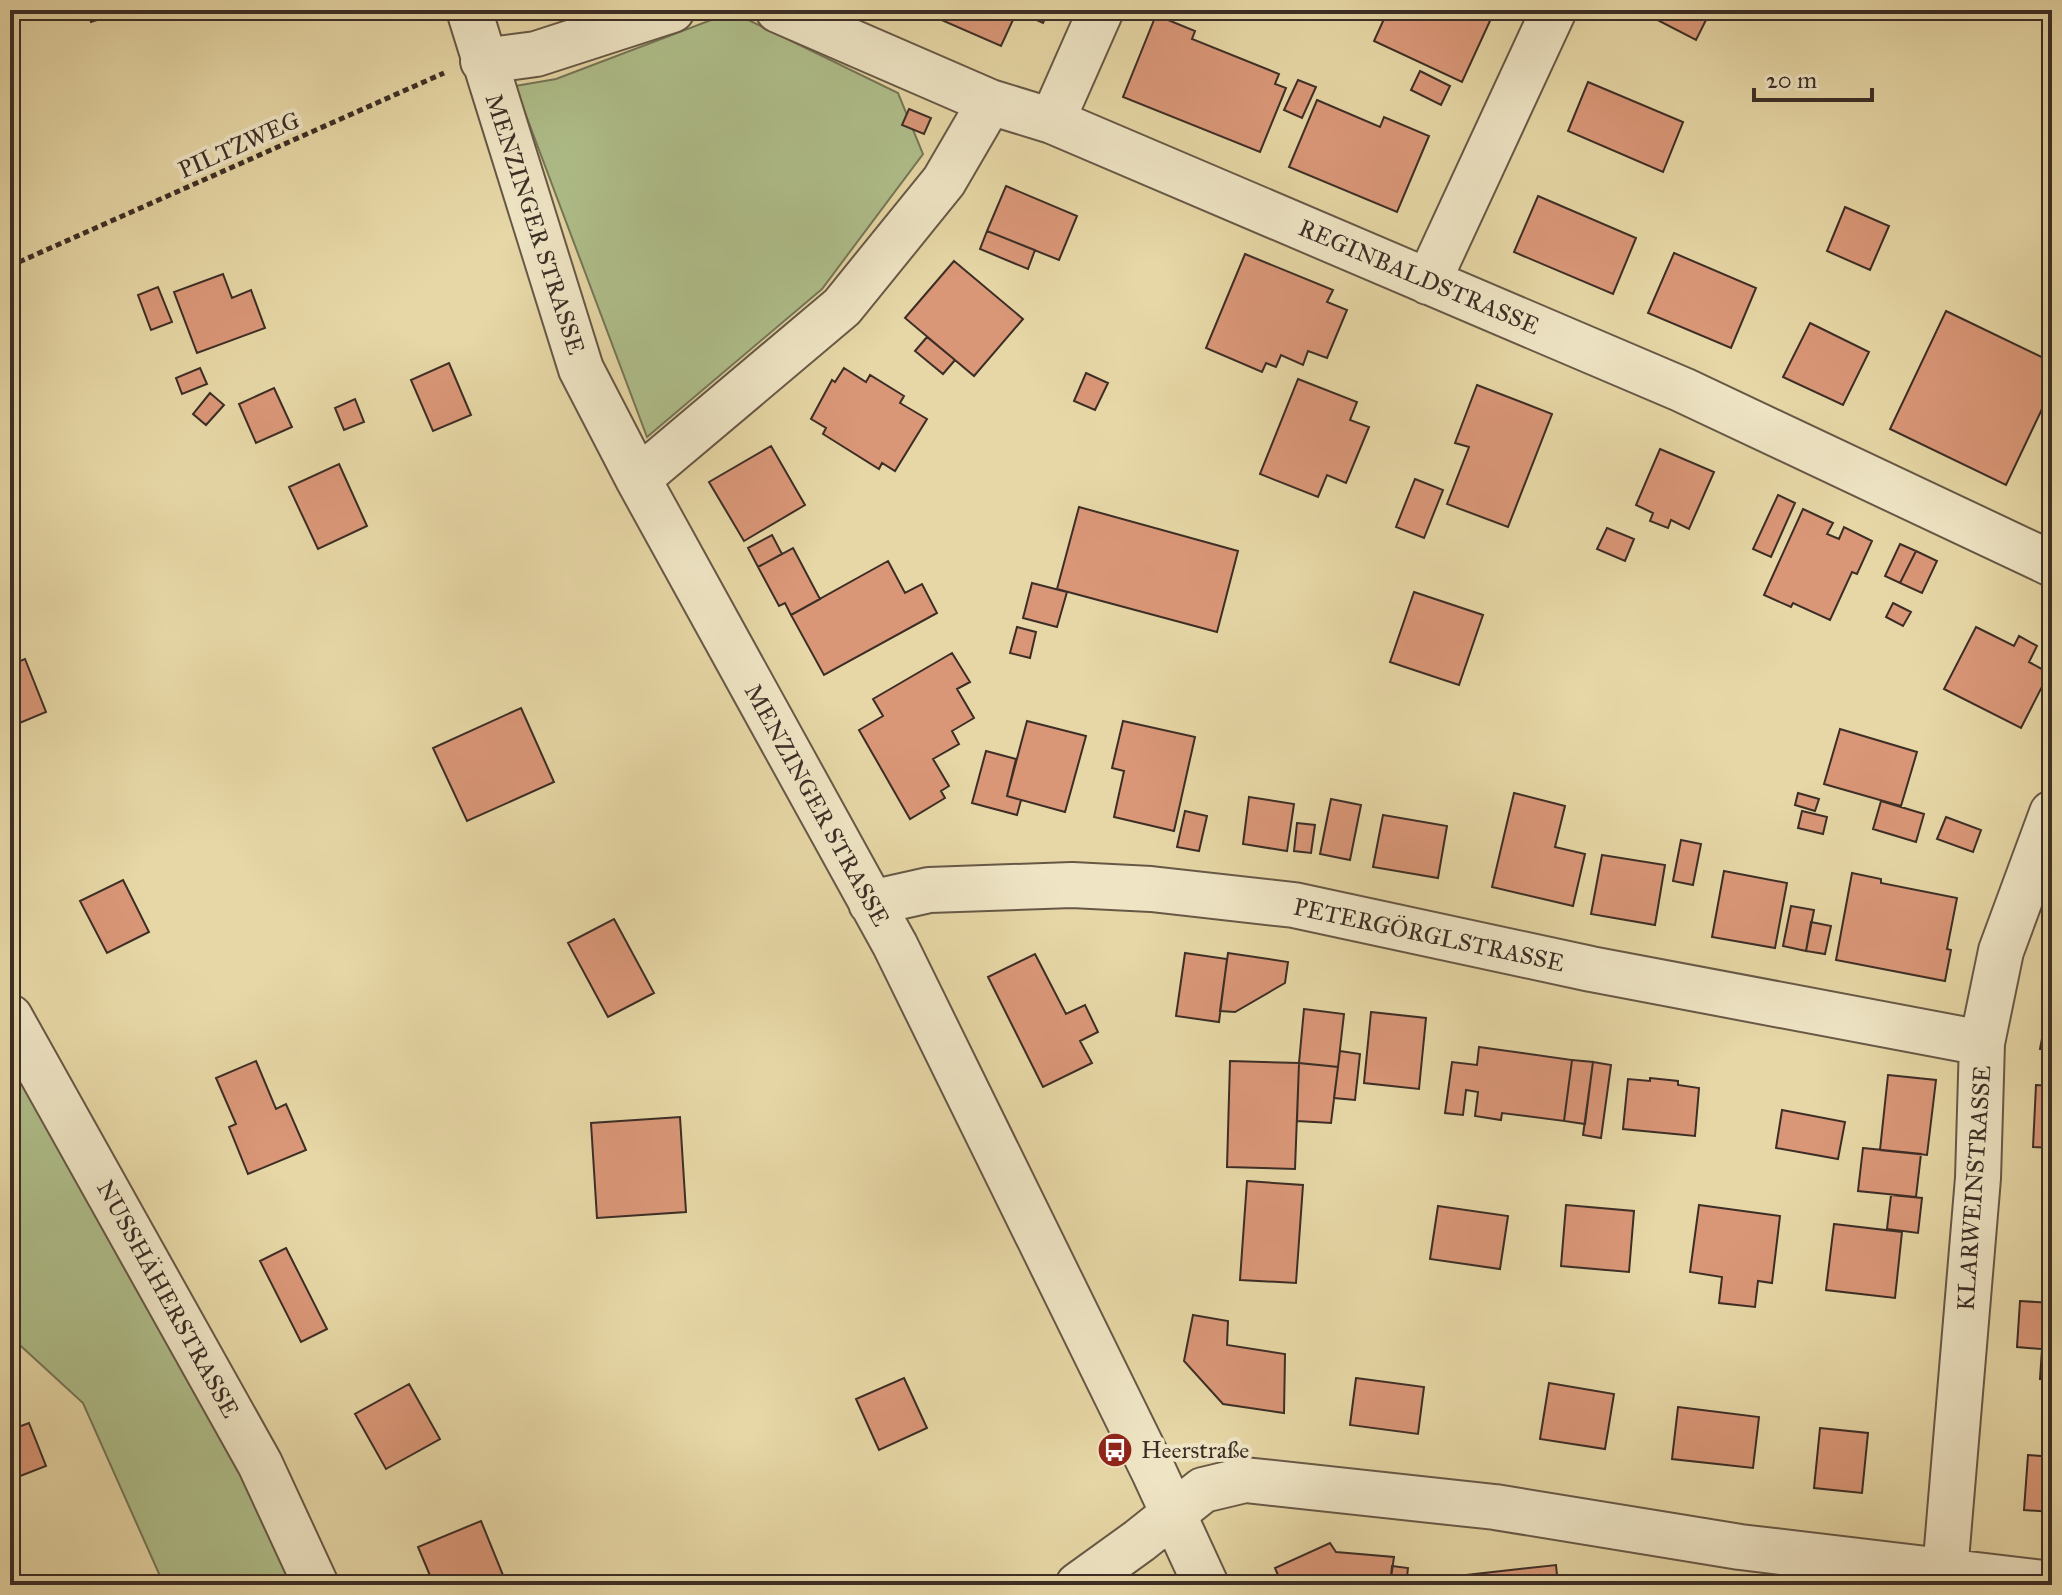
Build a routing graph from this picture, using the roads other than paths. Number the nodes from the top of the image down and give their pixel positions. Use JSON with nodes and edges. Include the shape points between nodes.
{"nodes":[{"id":1,"x":469,"y":10,"type":"edge"},
{"id":2,"x":672,"y":10,"type":"edge"},
{"id":3,"x":778,"y":10,"type":"edge"},
{"id":4,"x":1101,"y":10,"type":"edge"},
{"id":5,"x":1554,"y":10,"type":"edge"},
{"id":6,"x":483,"y":61,"type":"junction"},
{"id":7,"x":990,"y":102,"type":"junction"},
{"id":8,"x":1052,"y":121,"type":"junction"},
{"id":9,"x":1428,"y":282,"type":"junction"},
{"id":10,"x":638,"y":479,"type":"junction"},
{"id":11,"x":2052,"y":564,"type":"edge"},
{"id":12,"x":2052,"y":813,"type":"edge"},
{"id":13,"x":871,"y":903,"type":"junction"},
{"id":14,"x":10,"y":1017,"type":"edge"},
{"id":15,"x":1982,"y":1043,"type":"junction"},
{"id":16,"x":1172,"y":1514,"type":"junction"},
{"id":17,"x":1945,"y":1572,"type":"junction"},
{"id":18,"x":2052,"y":1584,"type":"edge"},
{"id":19,"x":316,"y":1585,"type":"edge"},
{"id":20,"x":1078,"y":1585,"type":"edge"},
{"id":21,"x":1206,"y":1585,"type":"edge"}],
"edges":[{"from":1,"to":6,"type":"street","name":"MENZINGER STRASSE"},
{"from":2,"to":6,"type":"street","via":[[536,54]]},
{"from":3,"to":7,"type":"street","name":"REGINBALDSTRASSE"},
{"from":4,"to":8,"type":"street"},
{"from":5,"to":9,"type":"street"},
{"from":6,"to":10,"type":"street","name":"MENZINGER STRASSE","via":[[581,369]]},
{"from":7,"to":8,"type":"street","name":"REGINBALDSTRASSE"},
{"from":7,"to":10,"type":"street","via":[[944,181],[842,307]]},
{"from":8,"to":9,"type":"street","name":"REGINBALDSTRASSE"},
{"from":9,"to":11,"type":"street","name":"REGINBALDSTRASSE","via":[[1683,390]]},
{"from":10,"to":13,"type":"street","name":"MENZINGER STRASSE"},
{"from":12,"to":15,"type":"street","name":"KLARWEINSTRASSE","via":[[2001,951]]},
{"from":13,"to":15,"type":"street","name":"PETERGÖRGLSTRASSE","via":[[929,890],[1072,885],[1294,905],[1591,969]]},
{"from":13,"to":16,"type":"street","name":"MENZINGER STRASSE"},
{"from":14,"to":19,"type":"street","name":"NUSSHÄHERSTRASSE","via":[[260,1464]]},
{"from":15,"to":17,"type":"street","name":"KLARWEINSTRASSE","via":[[1978,1178]]},
{"from":16,"to":17,"type":"street","via":[[1203,1490],[1245,1480],[1495,1507],[1740,1547]]},
{"from":16,"to":20,"type":"street"},
{"from":16,"to":21,"type":"street","name":"MENZINGER STRASSE"},
{"from":17,"to":18,"type":"street"}]}
